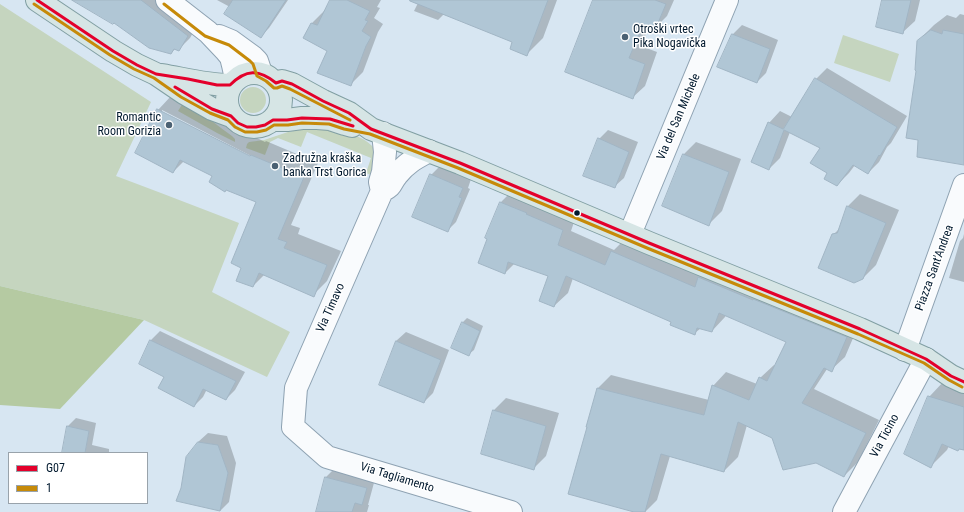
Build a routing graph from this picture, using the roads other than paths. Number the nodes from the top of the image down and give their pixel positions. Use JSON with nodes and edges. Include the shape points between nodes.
{"nodes":[{"id":1,"x":37,"y":0,"type":"edge"},
{"id":2,"x":167,"y":0,"type":"edge"},
{"id":3,"x":727,"y":0,"type":"edge"},
{"id":4,"x":208,"y":32,"type":"junction"},
{"id":5,"x":156,"y":74,"type":"junction"},
{"id":6,"x":268,"y":78,"type":"junction"},
{"id":7,"x":233,"y":82,"type":"junction"},
{"id":8,"x":231,"y":116,"type":"junction"},
{"id":9,"x":273,"y":120,"type":"junction"},
{"id":10,"x":377,"y":131,"type":"junction"},
{"id":11,"x":429,"y":151,"type":"junction"},
{"id":12,"x":964,"y":185,"type":"edge"},
{"id":13,"x":382,"y":191,"type":"junction"},
{"id":14,"x":630,"y":234,"type":"junction"},
{"id":15,"x":905,"y":350,"type":"junction"},
{"id":16,"x":926,"y":359,"type":"junction"},
{"id":17,"x":964,"y":382,"type":"edge"},
{"id":18,"x":293,"y":427,"type":"joint"},
{"id":19,"x":511,"y":512,"type":"edge"},
{"id":20,"x":844,"y":512,"type":"edge"}],
"edges":[{"from":1,"to":5,"type":"main road","via":[[113,51]]},
{"from":2,"to":4,"type":"street"},
{"from":3,"to":14,"type":"street","name":"Via del San Michele"},
{"from":4,"to":6,"type":"street","via":[[231,41],[253,57]]},
{"from":4,"to":7,"type":"street","via":[[231,57],[234,65]]},
{"from":5,"to":7,"type":"main road","via":[[216,85]]},
{"from":5,"to":8,"type":"main road","via":[[212,109]]},
{"from":6,"to":7,"type":"main road","via":[[252,72]]},
{"from":6,"to":9,"type":"main road","via":[[280,92],[281,102]]},
{"from":6,"to":10,"type":"main road","via":[[292,84],[349,113]]},
{"from":7,"to":8,"type":"main road","via":[[226,95]]},
{"from":8,"to":9,"type":"main road","via":[[238,123],[256,128]]},
{"from":9,"to":10,"type":"main road","via":[[330,119]]},
{"from":10,"to":11,"type":"main road"},
{"from":10,"to":13,"type":"street","name":"Via Timavo","via":[[385,152],[380,182]]},
{"from":11,"to":13,"type":"street","name":"Via Timavo","via":[[413,159],[397,175],[390,187]]},
{"from":11,"to":14,"type":"main road"},
{"from":12,"to":15,"type":"street","name":"Piazza Sant'Andrea"},
{"from":13,"to":18,"type":"street","name":"Via Timavo","via":[[296,388]]},
{"from":14,"to":15,"type":"main road"},
{"from":15,"to":16,"type":"main road"},
{"from":16,"to":17,"type":"main road"},
{"from":16,"to":20,"type":"street","name":"Via Ticino"},
{"from":18,"to":19,"type":"street","name":"Via Tagliamento","via":[[327,457]]}]}
